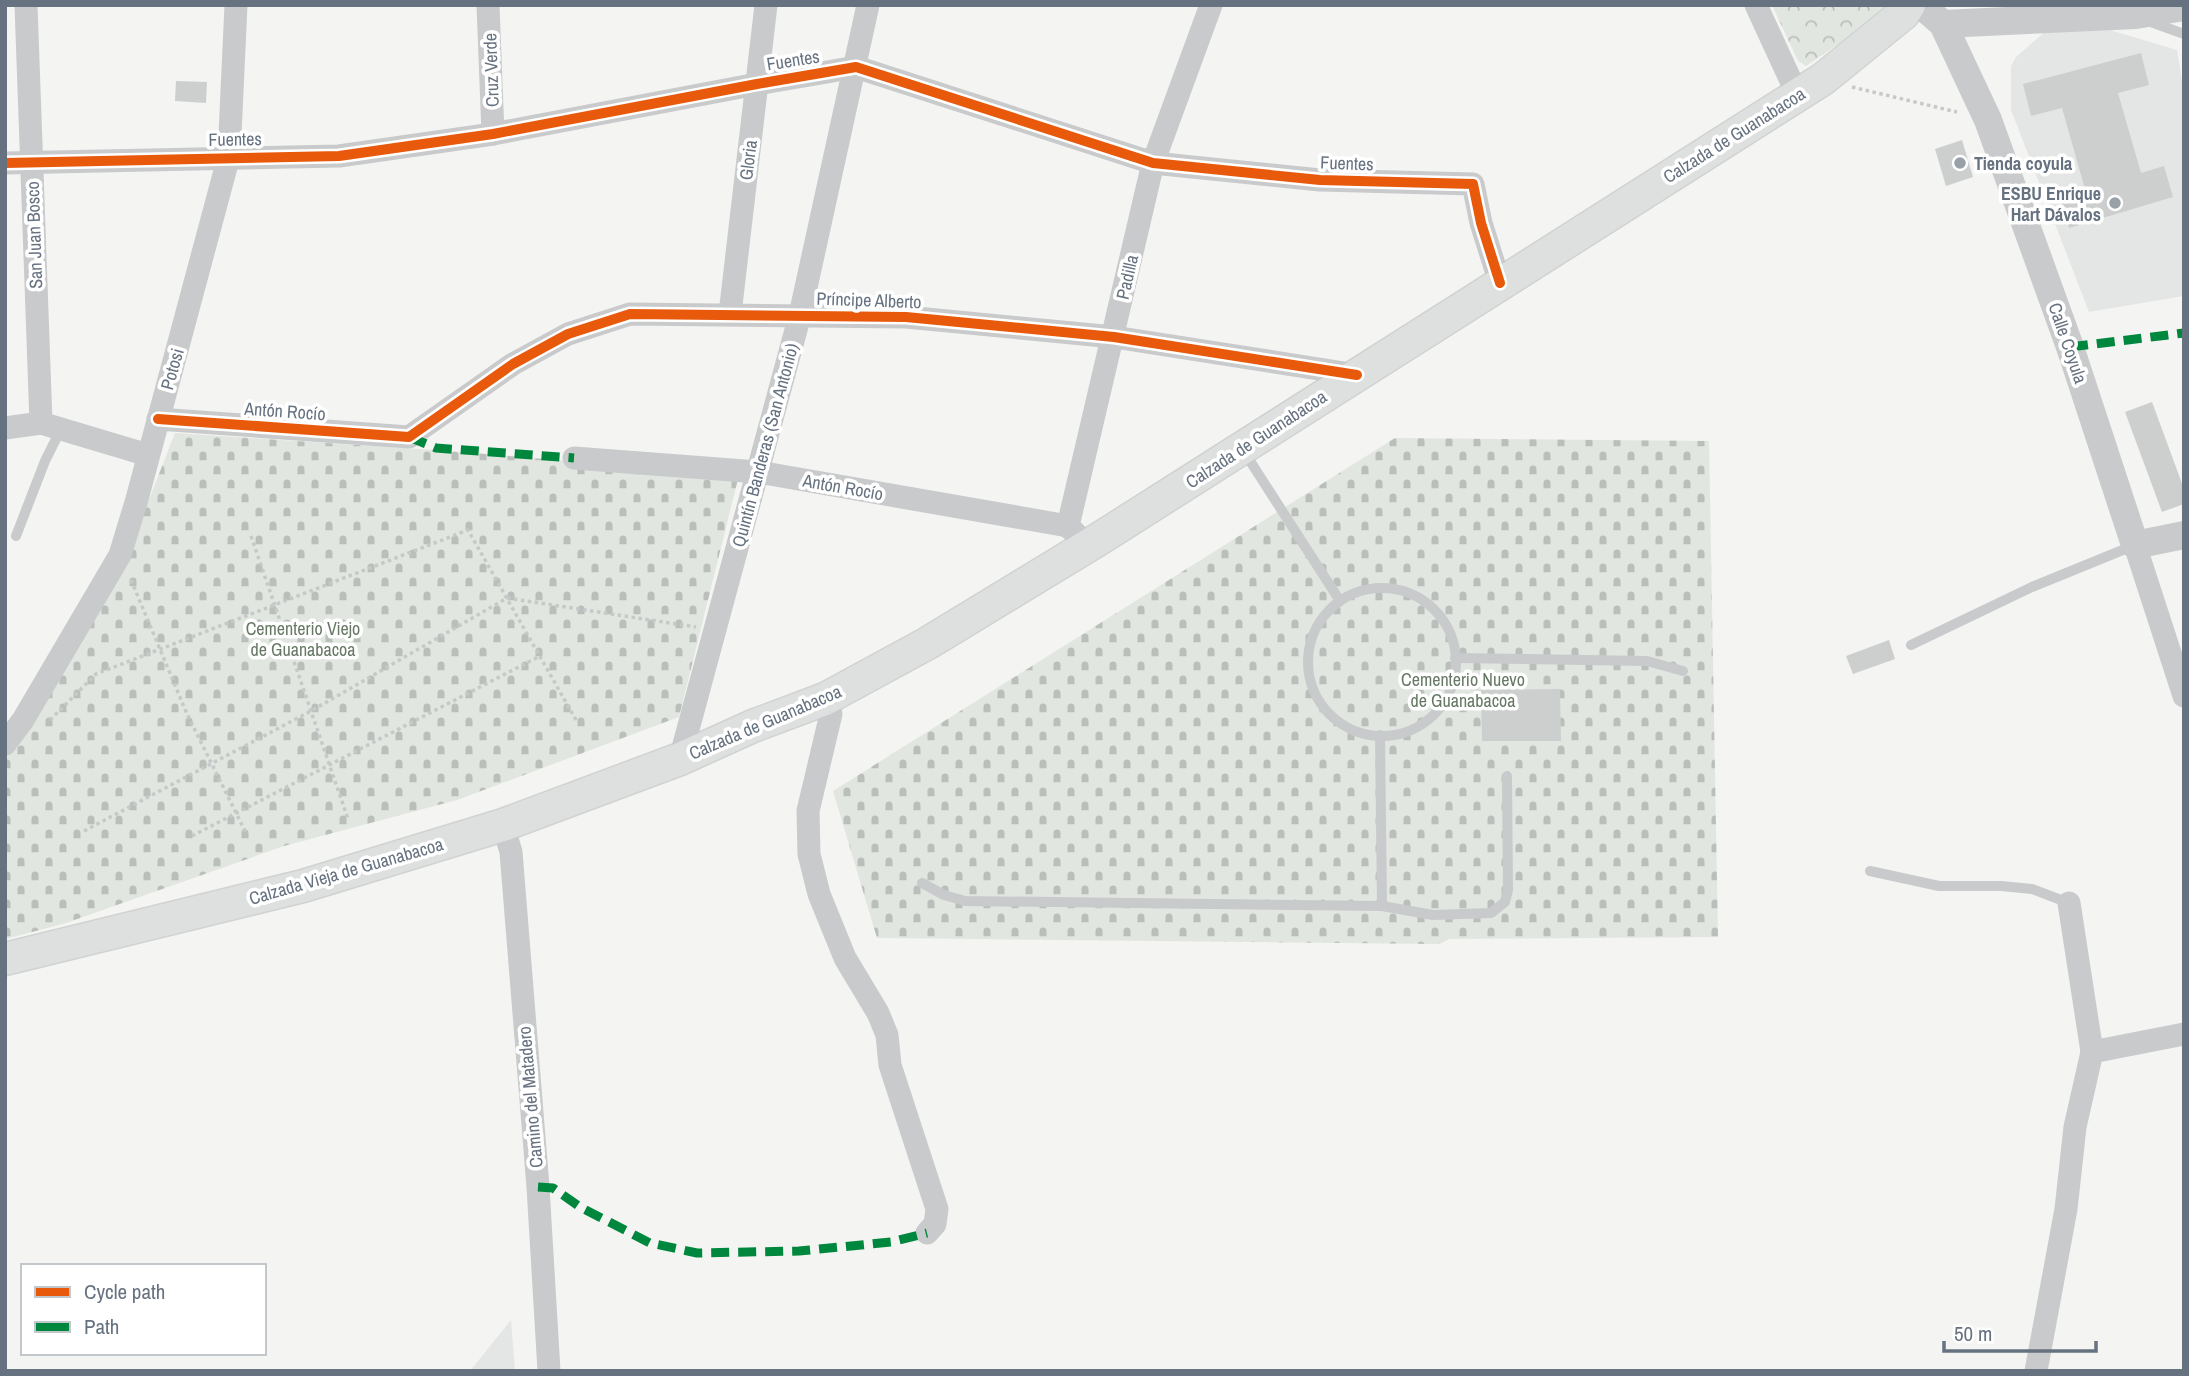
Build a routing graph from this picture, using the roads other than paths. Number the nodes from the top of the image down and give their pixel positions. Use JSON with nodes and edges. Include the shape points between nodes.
{"nodes":[{"id":1,"x":26,"y":5,"type":"edge"},
{"id":2,"x":236,"y":5,"type":"edge"},
{"id":3,"x":488,"y":5,"type":"edge"},
{"id":4,"x":766,"y":5,"type":"edge"},
{"id":5,"x":869,"y":5,"type":"edge"},
{"id":6,"x":1211,"y":5,"type":"edge"},
{"id":7,"x":1756,"y":5,"type":"edge"},
{"id":8,"x":1909,"y":5,"type":"edge"},
{"id":9,"x":1921,"y":5,"type":"edge"},
{"id":10,"x":2184,"y":7,"type":"edge"},
{"id":11,"x":2136,"y":15,"type":"junction"},
{"id":12,"x":1943,"y":24,"type":"junction"},
{"id":13,"x":2184,"y":34,"type":"edge"},
{"id":14,"x":856,"y":67,"type":"junction"},
{"id":15,"x":757,"y":84,"type":"junction"},
{"id":16,"x":1810,"y":88,"type":"junction"},
{"id":17,"x":493,"y":135,"type":"junction"},
{"id":18,"x":229,"y":156,"type":"junction"},
{"id":19,"x":32,"y":161,"type":"junction"},
{"id":20,"x":5,"y":163,"type":"edge"},
{"id":21,"x":1153,"y":163,"type":"junction"},
{"id":22,"x":1500,"y":283,"type":"junction"},
{"id":23,"x":730,"y":314,"type":"junction"},
{"id":24,"x":800,"y":314,"type":"junction"},
{"id":25,"x":1114,"y":337,"type":"junction"},
{"id":26,"x":1357,"y":375,"type":"junction"},
{"id":27,"x":158,"y":419,"type":"junction"},
{"id":28,"x":51,"y":426,"type":"junction"},
{"id":29,"x":5,"y":428,"type":"edge"},
{"id":30,"x":409,"y":437,"type":"joint"},
{"id":31,"x":1242,"y":449,"type":"junction"},
{"id":32,"x":148,"y":455,"type":"junction"},
{"id":33,"x":574,"y":458,"type":"dead end"},
{"id":34,"x":758,"y":472,"type":"junction"},
{"id":35,"x":2184,"y":535,"type":"edge"},
{"id":36,"x":16,"y":536,"type":"dead end"},
{"id":37,"x":1078,"y":536,"type":"junction"},
{"id":38,"x":2134,"y":545,"type":"junction"},
{"id":39,"x":1340,"y":601,"type":"junction"},
{"id":40,"x":1911,"y":645,"type":"dead end"},
{"id":41,"x":1455,"y":658,"type":"junction"},
{"id":42,"x":1683,"y":671,"type":"dead end"},
{"id":43,"x":2184,"y":696,"type":"edge"},
{"id":44,"x":825,"y":699,"type":"junction"},
{"id":45,"x":1380,"y":735,"type":"junction"},
{"id":46,"x":5,"y":744,"type":"edge"},
{"id":47,"x":680,"y":759,"type":"junction"},
{"id":48,"x":1507,"y":776,"type":"dead end"},
{"id":49,"x":503,"y":825,"type":"junction"},
{"id":50,"x":1870,"y":871,"type":"dead end"},
{"id":51,"x":922,"y":883,"type":"dead end"},
{"id":52,"x":2069,"y":903,"type":"joint"},
{"id":53,"x":1382,"y":906,"type":"junction"},
{"id":54,"x":5,"y":958,"type":"edge"},
{"id":55,"x":2184,"y":1034,"type":"edge"},
{"id":56,"x":2092,"y":1052,"type":"junction"},
{"id":57,"x":928,"y":1233,"type":"dead end"},
{"id":58,"x":549,"y":1371,"type":"edge"},
{"id":59,"x":2036,"y":1371,"type":"edge"}],
"edges":[{"from":1,"to":19,"type":"street","name":"San Juan Bosco"},
{"from":2,"to":18,"type":"street","name":"Potosi"},
{"from":3,"to":17,"type":"street","name":"Cruz Verde"},
{"from":4,"to":15,"type":"street","name":"Gloria"},
{"from":5,"to":14,"type":"street","name":"Quintín Banderas (San Antonio)"},
{"from":6,"to":21,"type":"street","name":"Padilla"},
{"from":7,"to":16,"type":"street"},
{"from":8,"to":16,"type":"main road","name":"Calzada de Guanabacoa"},
{"from":9,"to":12,"type":"street","name":"Calle Coyula"},
{"from":10,"to":11,"type":"street"},
{"from":11,"to":12,"type":"street"},
{"from":11,"to":13,"type":"lane"},
{"from":12,"to":38,"type":"street","name":"Calle Coyula","via":[[1987,120],[2070,347]]},
{"from":14,"to":15,"type":"street","name":"Fuentes"},
{"from":14,"to":21,"type":"street","name":"Fuentes"},
{"from":14,"to":24,"type":"street","name":"Quintín Banderas (San Antonio)"},
{"from":15,"to":17,"type":"street","name":"Fuentes"},
{"from":15,"to":23,"type":"street","name":"Gloria"},
{"from":16,"to":22,"type":"main road","name":"Calzada de Guanabacoa"},
{"from":17,"to":18,"type":"street","name":"Fuentes","via":[[339,156]]},
{"from":18,"to":19,"type":"street","name":"Fuentes"},
{"from":18,"to":27,"type":"street","name":"Potosi"},
{"from":19,"to":20,"type":"street","name":"Fuentes"},
{"from":19,"to":28,"type":"street","name":"San Juan Bosco"},
{"from":21,"to":22,"type":"street","name":"Fuentes","via":[[1320,180],[1473,184]]},
{"from":21,"to":25,"type":"street","name":"Padilla"},
{"from":22,"to":26,"type":"main road","name":"Calzada de Guanabacoa"},
{"from":23,"to":24,"type":"street","name":"Príncipe Alberto"},
{"from":23,"to":30,"type":"street","name":"Príncipe Alberto","via":[[630,314],[568,334],[513,364]]},
{"from":24,"to":25,"type":"street","name":"Príncipe Alberto","via":[[906,317]]},
{"from":24,"to":34,"type":"street","name":"Quintín Banderas (San Antonio)"},
{"from":25,"to":26,"type":"street","name":"Príncipe Alberto"},
{"from":25,"to":37,"type":"street","name":"Padilla"},
{"from":26,"to":31,"type":"main road","name":"Calzada de Guanabacoa"},
{"from":27,"to":30,"type":"street","name":"Antón Rocío"},
{"from":27,"to":32,"type":"street","name":"Potosi"},
{"from":28,"to":29,"type":"street"},
{"from":28,"to":32,"type":"street"},
{"from":28,"to":36,"type":"lane","via":[[45,461]]},
{"from":31,"to":37,"type":"main road","name":"Calzada de Guanabacoa"},
{"from":31,"to":39,"type":"lane"},
{"from":32,"to":46,"type":"street","name":"Potosi","via":[[120,555]]},
{"from":33,"to":34,"type":"street","name":"Antón Rocío"},
{"from":34,"to":37,"type":"street","name":"Antón Rocío"},
{"from":34,"to":47,"type":"street","name":"Quintín Banderas (San Antonio)"},
{"from":35,"to":38,"type":"street"},
{"from":37,"to":44,"type":"main road","name":"Calzada de Guanabacoa","via":[[928,643]]},
{"from":38,"to":40,"type":"lane"},
{"from":38,"to":43,"type":"street","name":"Calle Coyula"},
{"from":39,"to":41,"type":"lane","via":[[1377,588],[1415,596],[1444,622]]},
{"from":39,"to":45,"type":"lane","via":[[1321,620],[1310,643],[1311,683],[1323,706],[1342,724]]},
{"from":41,"to":42,"type":"lane","via":[[1647,661]]},
{"from":41,"to":45,"type":"lane","via":[[1452,685],[1430,717],[1406,731]]},
{"from":44,"to":47,"type":"main road","name":"Calzada de Guanabacoa"},
{"from":44,"to":57,"type":"street","via":[[831,714],[808,811],[809,854],[819,894],[845,958],[887,1035],[890,1065],[937,1209]]},
{"from":45,"to":53,"type":"lane"},
{"from":47,"to":49,"type":"main road","name":"Calzada Vieja de Guanabacoa"},
{"from":48,"to":53,"type":"lane","via":[[1505,902],[1491,913],[1433,915]]},
{"from":49,"to":54,"type":"main road","name":"Calzada Vieja de Guanabacoa","via":[[303,886]]},
{"from":49,"to":58,"type":"street","name":"Camino del Matadero","via":[[511,852]]},
{"from":50,"to":52,"type":"lane","via":[[1938,886],[2032,889]]},
{"from":51,"to":53,"type":"lane","via":[[965,901]]},
{"from":52,"to":56,"type":"street"},
{"from":55,"to":56,"type":"street"},
{"from":56,"to":59,"type":"street","via":[[2075,1127],[2066,1209]]}]}
